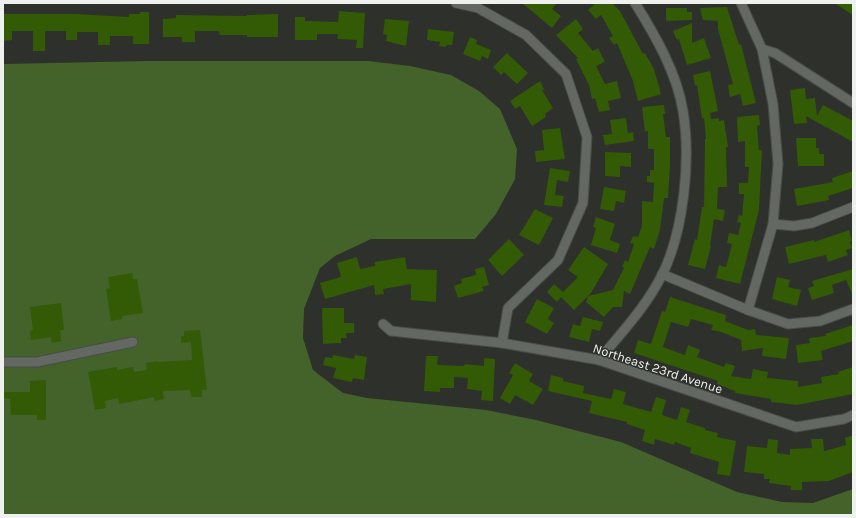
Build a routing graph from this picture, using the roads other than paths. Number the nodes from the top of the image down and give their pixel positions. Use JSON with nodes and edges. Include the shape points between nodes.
{"nodes":[{"id":1,"x":456,"y":3,"type":"edge"},
{"id":2,"x":635,"y":3,"type":"edge"},
{"id":3,"x":741,"y":3,"type":"edge"},
{"id":4,"x":762,"y":49,"type":"junction"},
{"id":5,"x":853,"y":103,"type":"edge"},
{"id":6,"x":853,"y":207,"type":"edge"},
{"id":7,"x":773,"y":224,"type":"junction"},
{"id":8,"x":662,"y":274,"type":"junction"},
{"id":9,"x":853,"y":309,"type":"edge"},
{"id":10,"x":748,"y":310,"type":"junction"},
{"id":11,"x":383,"y":324,"type":"dead end"},
{"id":12,"x":133,"y":342,"type":"dead end"},
{"id":13,"x":502,"y":343,"type":"junction"},
{"id":14,"x":599,"y":360,"type":"junction"},
{"id":15,"x":3,"y":362,"type":"edge"},
{"id":16,"x":853,"y":415,"type":"edge"}],
"edges":[{"from":1,"to":13,"type":"street","via":[[478,8],[526,35],[566,74],[587,137],[584,203],[558,260],[508,308]]},
{"from":2,"to":8,"type":"street","via":[[653,31],[674,81],[683,111],[685,191],[675,236]]},
{"from":3,"to":4,"type":"street"},
{"from":4,"to":5,"type":"street","via":[[775,53]]},
{"from":4,"to":7,"type":"street","via":[[773,104],[778,164]]},
{"from":6,"to":7,"type":"street","via":[[812,223],[794,226]]},
{"from":7,"to":10,"type":"street"},
{"from":8,"to":10,"type":"street"},
{"from":8,"to":14,"type":"street","via":[[640,311]]},
{"from":9,"to":10,"type":"street","via":[[820,321],[788,324]]},
{"from":11,"to":13,"type":"street","name":"Northeast 23rd Avenue","via":[[391,331]]},
{"from":12,"to":15,"type":"street","via":[[36,362]]},
{"from":13,"to":14,"type":"street","name":"Northeast 23rd Avenue"},
{"from":14,"to":16,"type":"street","name":"Northeast 23rd Avenue","via":[[796,427],[844,419]]}]}
